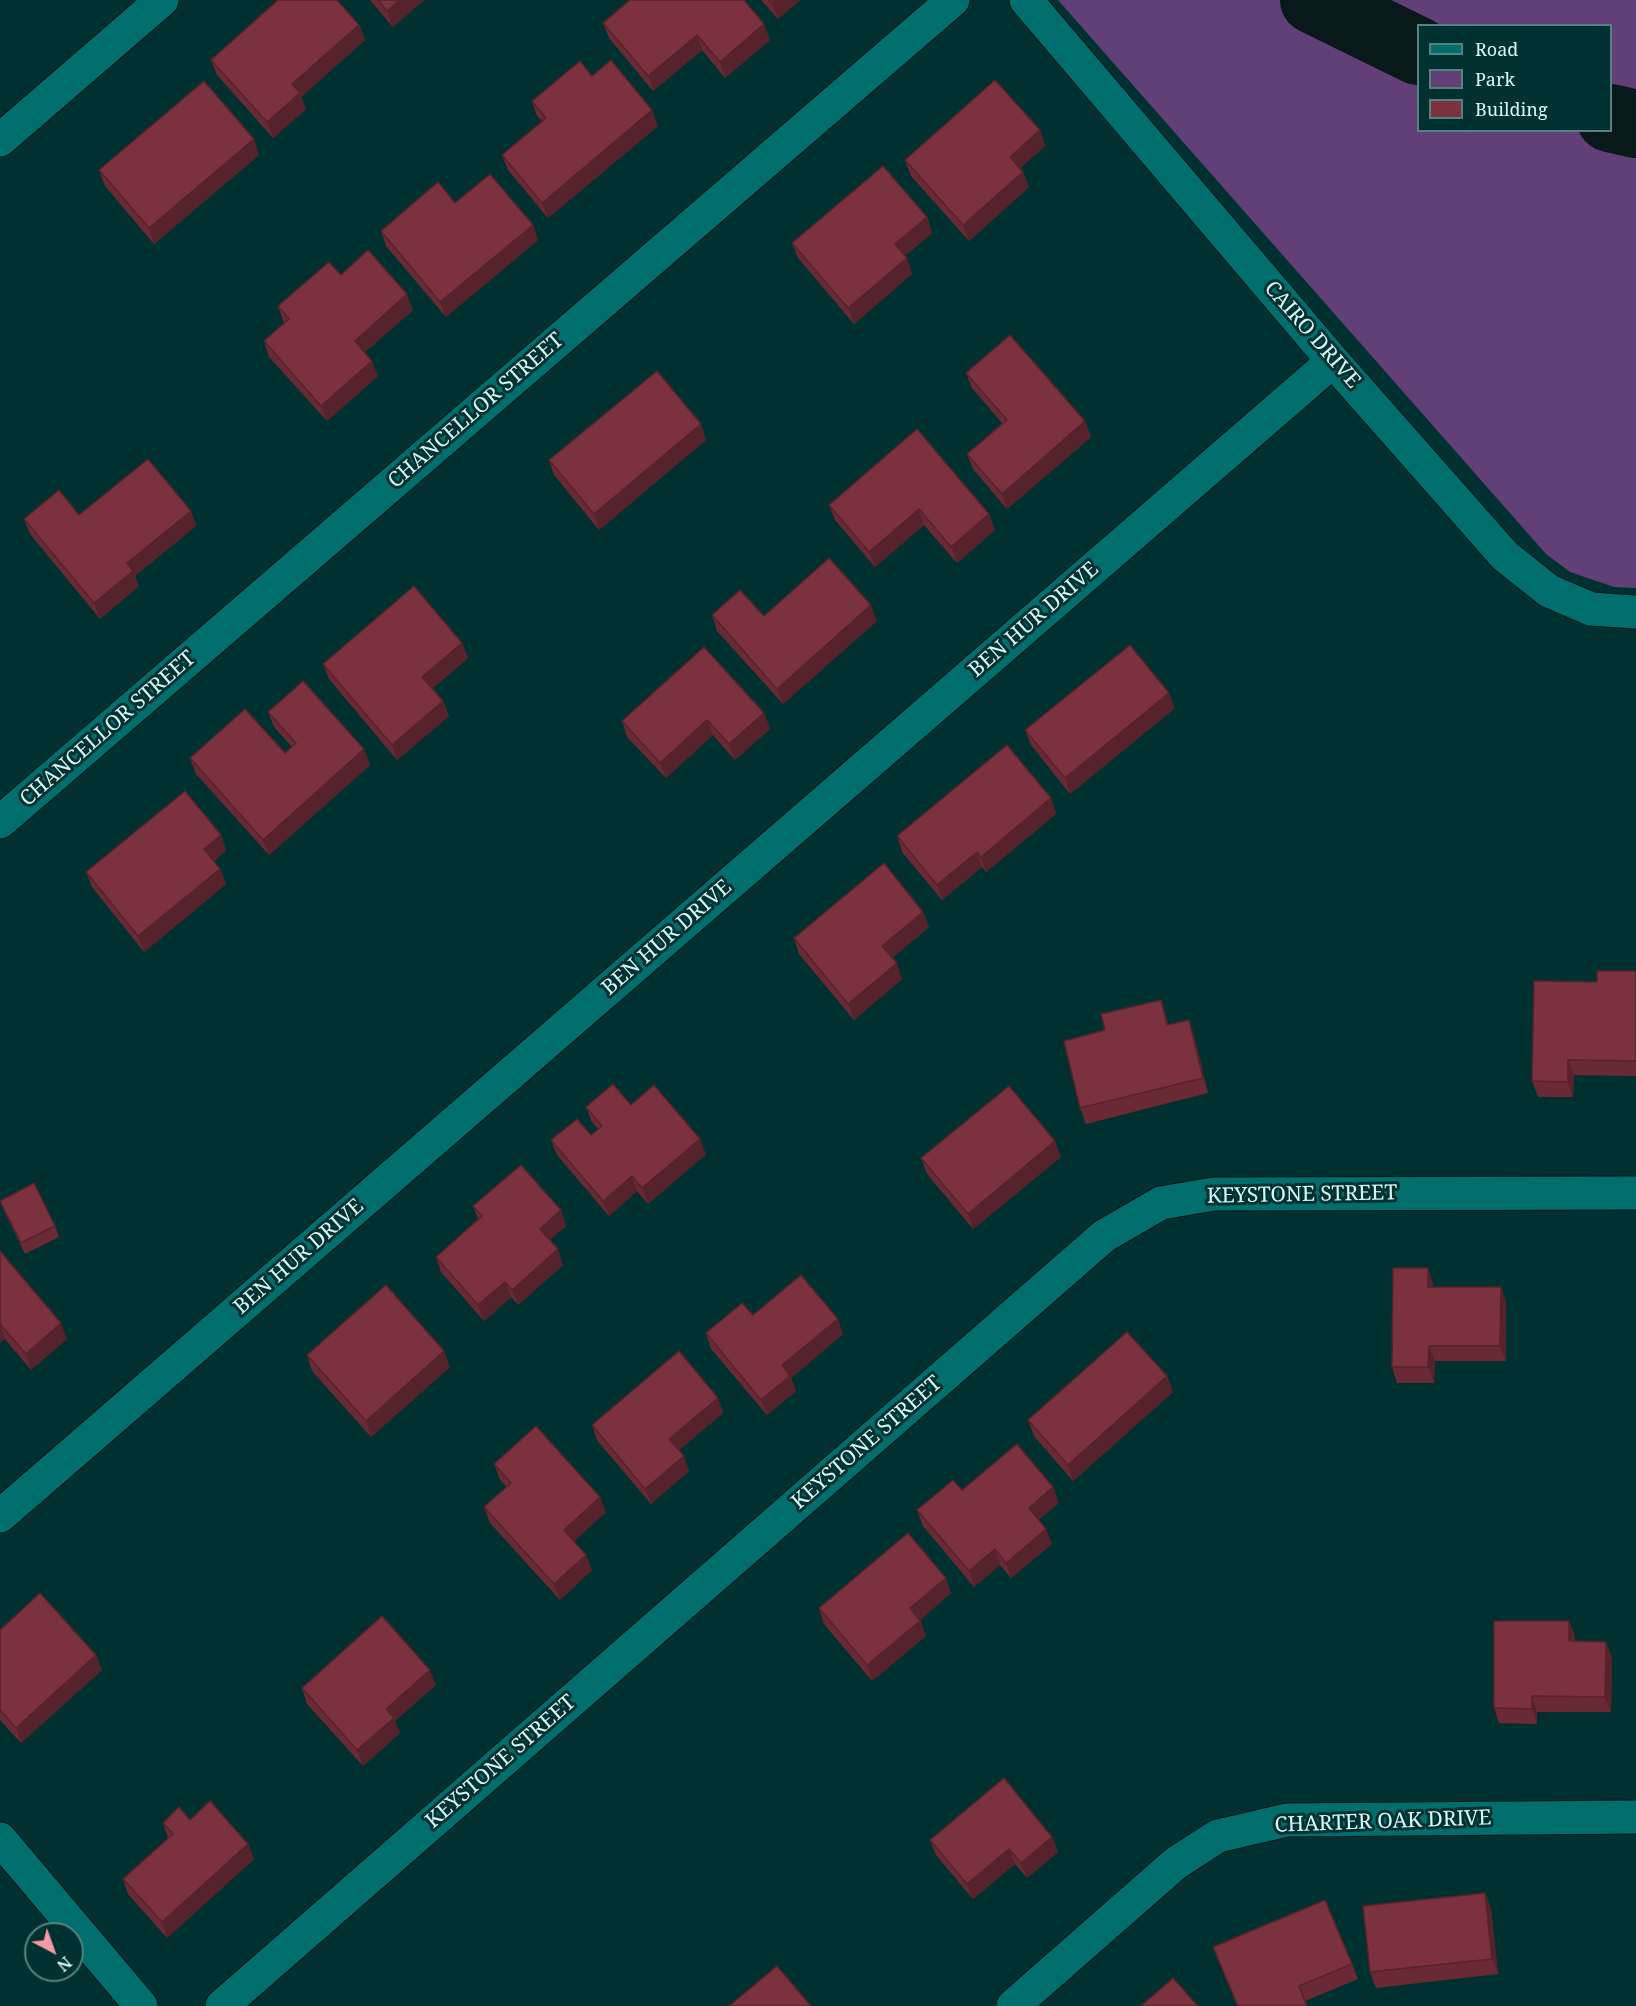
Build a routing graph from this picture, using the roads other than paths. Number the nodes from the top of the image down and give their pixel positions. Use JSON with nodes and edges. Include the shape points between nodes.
{"nodes":[{"id":1,"x":162,"y":0,"type":"edge"},
{"id":2,"x":953,"y":0,"type":"edge"},
{"id":3,"x":1026,"y":0,"type":"edge"},
{"id":4,"x":0,"y":140,"type":"edge"},
{"id":5,"x":1333,"y":361,"type":"junction"},
{"id":6,"x":1636,"y":612,"type":"edge"},
{"id":7,"x":0,"y":822,"type":"edge"},
{"id":8,"x":1636,"y":1193,"type":"edge"},
{"id":9,"x":0,"y":1515,"type":"edge"},
{"id":10,"x":1636,"y":1817,"type":"edge"},
{"id":11,"x":0,"y":1839,"type":"edge"},
{"id":12,"x":141,"y":2006,"type":"edge"},
{"id":13,"x":222,"y":2006,"type":"edge"},
{"id":14,"x":1013,"y":2006,"type":"edge"}],
"edges":[{"from":1,"to":4,"type":"street"},
{"from":2,"to":7,"type":"street","name":"CHANCELLOR STREET"},
{"from":3,"to":5,"type":"street","name":"CAIRO DRIVE"},
{"from":5,"to":6,"type":"street","name":"CAIRO DRIVE","via":[[1505,556],[1549,591],[1591,609]]},
{"from":5,"to":9,"type":"street","name":"BEN HUR DRIVE"},
{"from":8,"to":13,"type":"street","name":"KEYSTONE STREET","via":[[1214,1194],[1161,1203],[1104,1236]]},
{"from":10,"to":14,"type":"street","name":"CHARTER OAK DRIVE","via":[[1287,1820],[1218,1836],[1176,1863]]},
{"from":11,"to":12,"type":"street"}]}
